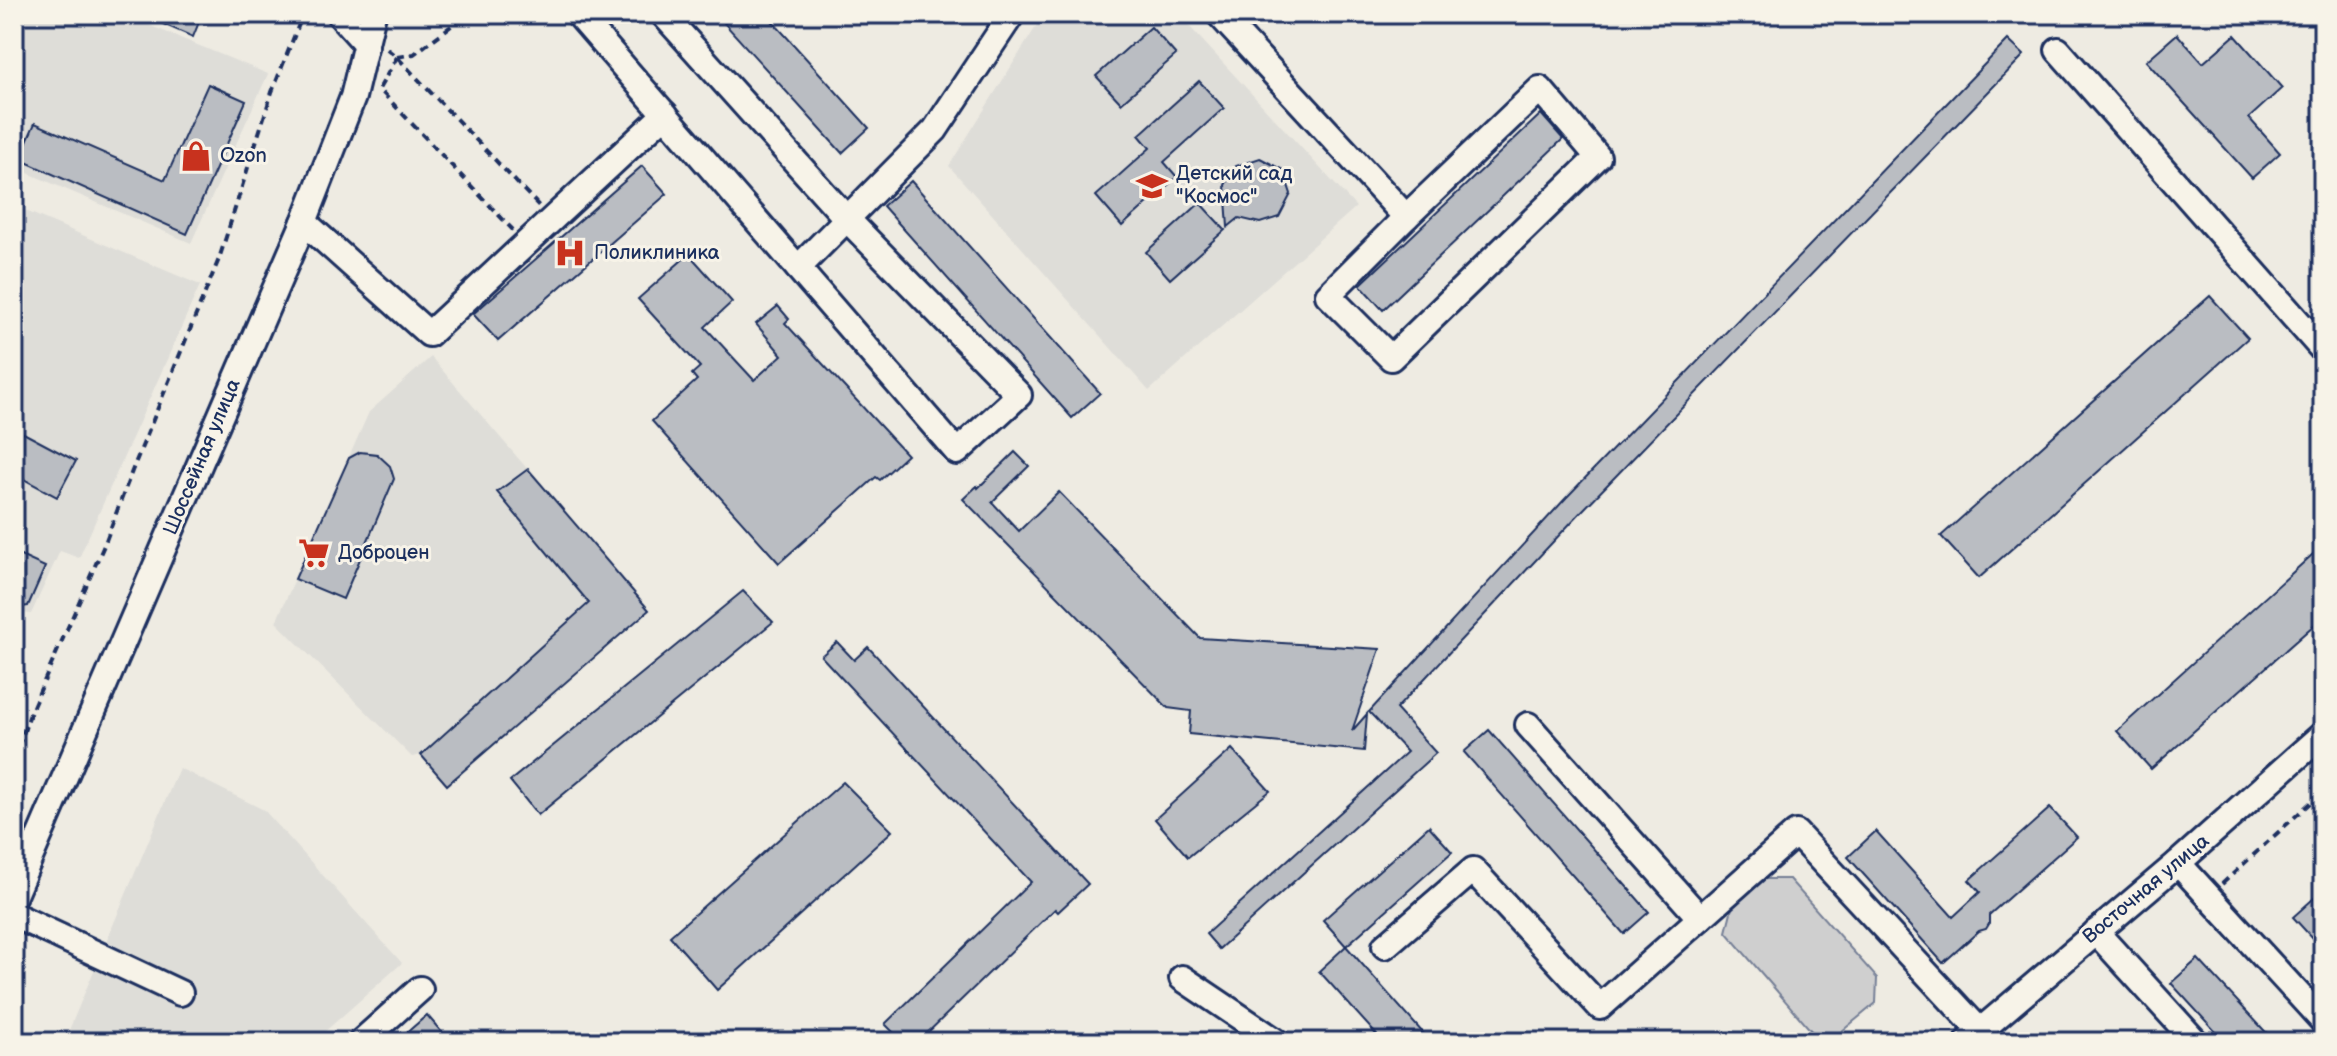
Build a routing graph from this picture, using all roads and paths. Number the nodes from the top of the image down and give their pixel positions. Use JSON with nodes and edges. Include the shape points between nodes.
{"nodes":[{"id":1,"x":303,"y":14,"type":"edge"},
{"id":2,"x":339,"y":14,"type":"edge"},
{"id":3,"x":373,"y":14,"type":"edge"},
{"id":4,"x":467,"y":14,"type":"edge"},
{"id":5,"x":578,"y":14,"type":"edge"},
{"id":6,"x":663,"y":14,"type":"edge"},
{"id":7,"x":1012,"y":14,"type":"edge"},
{"id":8,"x":1219,"y":14,"type":"edge"},
{"id":9,"x":366,"y":44,"type":"junction"},
{"id":10,"x":2058,"y":50,"type":"dead end"},
{"id":11,"x":397,"y":57,"type":"junction"},
{"id":12,"x":665,"y":114,"type":"junction"},
{"id":13,"x":1406,"y":217,"type":"junction"},
{"id":14,"x":552,"y":219,"type":"junction"},
{"id":15,"x":847,"y":219,"type":"junction"},
{"id":16,"x":304,"y":222,"type":"junction"},
{"id":17,"x":526,"y":243,"type":"junction"},
{"id":18,"x":798,"y":268,"type":"junction"},
{"id":19,"x":2323,"y":350,"type":"edge"},
{"id":20,"x":1528,"y":725,"type":"dead end"},
{"id":21,"x":2323,"y":734,"type":"edge"},
{"id":22,"x":14,"y":760,"type":"edge"},
{"id":23,"x":2323,"y":791,"type":"edge"},
{"id":24,"x":2178,"y":863,"type":"junction"},
{"id":25,"x":14,"y":895,"type":"edge"},
{"id":26,"x":2209,"y":896,"type":"junction"},
{"id":27,"x":14,"y":915,"type":"edge"},
{"id":28,"x":1700,"y":918,"type":"junction"},
{"id":29,"x":2096,"y":932,"type":"junction"},
{"id":30,"x":1385,"y":946,"type":"dead end"},
{"id":31,"x":1182,"y":978,"type":"dead end"},
{"id":32,"x":420,"y":989,"type":"dead end"},
{"id":33,"x":180,"y":993,"type":"dead end"},
{"id":34,"x":2323,"y":1021,"type":"edge"},
{"id":35,"x":1974,"y":1036,"type":"edge"},
{"id":36,"x":362,"y":1042,"type":"edge"},
{"id":37,"x":1277,"y":1042,"type":"edge"},
{"id":38,"x":2196,"y":1042,"type":"edge"}],
"edges":[{"from":1,"to":22,"type":"path","via":[[272,92],[219,259]]},
{"from":2,"to":9,"type":"street"},
{"from":3,"to":9,"type":"street","name":"Шоссейная улица"},
{"from":4,"to":11,"type":"path","via":[[414,54]]},
{"from":5,"to":12,"type":"street"},
{"from":6,"to":15,"type":"street"},
{"from":7,"to":15,"type":"street","via":[[935,130]]},
{"from":8,"to":13,"type":"street"},
{"from":9,"to":16,"type":"street","name":"Шоссейная улица","via":[[353,97]]},
{"from":10,"to":19,"type":"street"},
{"from":11,"to":14,"type":"path"},
{"from":11,"to":17,"type":"path","via":[[379,89]]},
{"from":12,"to":14,"type":"street"},
{"from":12,"to":18,"type":"street"},
{"from":13,"to":13,"type":"street","via":[[1328,295],[1391,358],[1598,157],[1540,89]]},
{"from":14,"to":17,"type":"street"},
{"from":15,"to":18,"type":"street"},
{"from":15,"to":18,"type":"street","via":[[1019,395],[957,452]]},
{"from":16,"to":17,"type":"street","via":[[429,334]]},
{"from":16,"to":25,"type":"street","name":"Шоссейная улица"},
{"from":20,"to":28,"type":"street"},
{"from":21,"to":24,"type":"street","name":"Восточная улица"},
{"from":23,"to":26,"type":"path"},
{"from":24,"to":26,"type":"street"},
{"from":24,"to":29,"type":"street","name":"Восточная улица"},
{"from":26,"to":34,"type":"street"},
{"from":27,"to":33,"type":"street"},
{"from":28,"to":30,"type":"street","via":[[1600,1007],[1473,870]]},
{"from":28,"to":35,"type":"street","via":[[1796,833]]},
{"from":29,"to":35,"type":"street","name":"Восточная улица"},
{"from":29,"to":38,"type":"street"},
{"from":31,"to":37,"type":"street"},
{"from":32,"to":36,"type":"street"}]}
